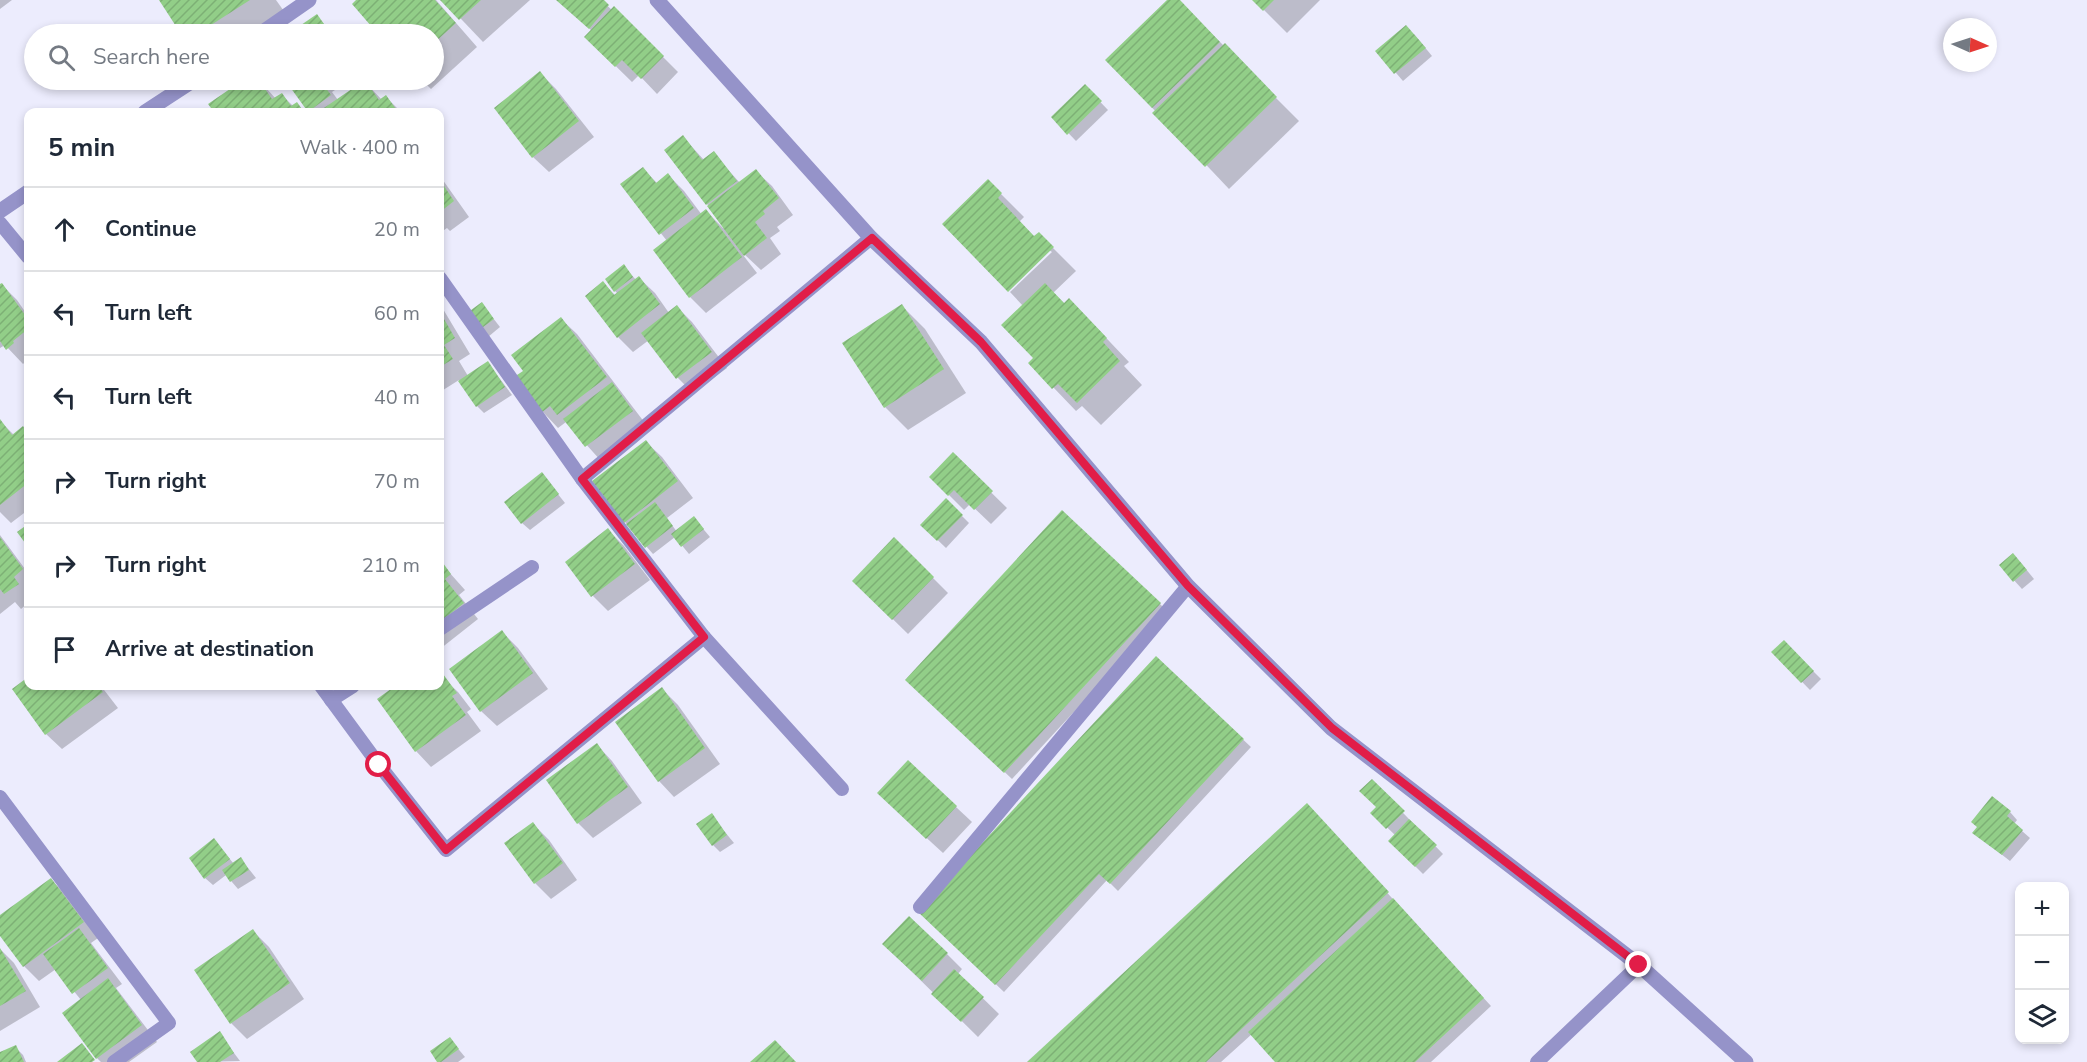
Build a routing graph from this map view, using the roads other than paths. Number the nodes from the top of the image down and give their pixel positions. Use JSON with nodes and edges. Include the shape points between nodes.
{"nodes":[{"id":1,"x":309,"y":0,"type":"edge"},
{"id":2,"x":657,"y":0,"type":"edge"},
{"id":3,"x":274,"y":24,"type":"edge"},
{"id":4,"x":179,"y":90,"type":"edge"},
{"id":5,"x":151,"y":108,"type":"edge"},
{"id":6,"x":24,"y":195,"type":"edge"},
{"id":7,"x":0,"y":211,"type":"edge"},
{"id":8,"x":0,"y":223,"type":"edge"},
{"id":9,"x":872,"y":238,"type":"junction"},
{"id":10,"x":24,"y":252,"type":"edge"},
{"id":11,"x":444,"y":284,"type":"edge"},
{"id":12,"x":582,"y":479,"type":"junction"},
{"id":13,"x":532,"y":567,"type":"dead end"},
{"id":14,"x":1188,"y":586,"type":"junction"},
{"id":15,"x":444,"y":626,"type":"edge"},
{"id":16,"x":704,"y":637,"type":"junction"},
{"id":17,"x":324,"y":690,"type":"edge"},
{"id":18,"x":347,"y":690,"type":"edge"},
{"id":19,"x":331,"y":700,"type":"junction"},
{"id":20,"x":842,"y":789,"type":"dead end"},
{"id":21,"x":0,"y":797,"type":"edge"},
{"id":22,"x":920,"y":907,"type":"dead end"},
{"id":23,"x":1639,"y":965,"type":"junction"},
{"id":24,"x":114,"y":1062,"type":"edge"},
{"id":25,"x":1537,"y":1062,"type":"edge"},
{"id":26,"x":1746,"y":1062,"type":"edge"}],
"edges":[{"from":1,"to":3,"type":"street"},
{"from":2,"to":9,"type":"street"},
{"from":4,"to":5,"type":"street"},
{"from":6,"to":7,"type":"street"},
{"from":8,"to":10,"type":"lane"},
{"from":9,"to":12,"type":"lane"},
{"from":9,"to":14,"type":"street","via":[[981,342]]},
{"from":11,"to":12,"type":"lane"},
{"from":12,"to":16,"type":"lane"},
{"from":13,"to":15,"type":"lane"},
{"from":14,"to":22,"type":"lane"},
{"from":14,"to":23,"type":"street","via":[[1332,728]]},
{"from":16,"to":19,"type":"lane","via":[[446,850]]},
{"from":16,"to":20,"type":"lane"},
{"from":17,"to":19,"type":"lane"},
{"from":18,"to":19,"type":"lane"},
{"from":21,"to":24,"type":"lane","via":[[169,1023]]},
{"from":23,"to":25,"type":"lane"},
{"from":23,"to":26,"type":"street"}]}
